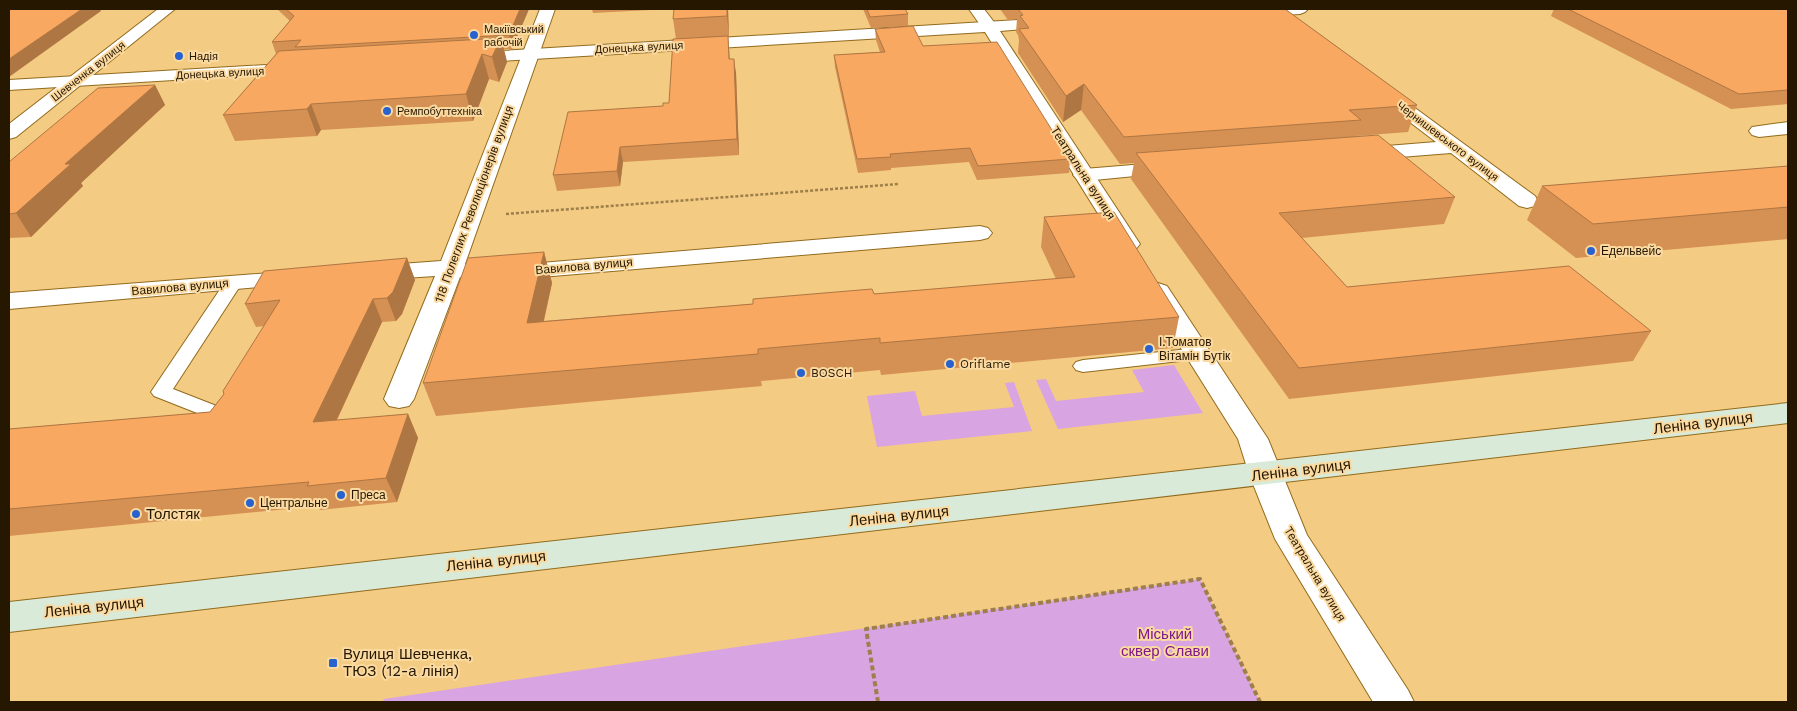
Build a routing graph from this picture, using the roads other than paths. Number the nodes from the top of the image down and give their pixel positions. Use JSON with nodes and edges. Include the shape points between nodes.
{"nodes":[{"id":1,"x":167,"y":9,"type":"edge"},
{"id":2,"x":547,"y":9,"type":"edge"},
{"id":3,"x":1300,"y":9,"type":"edge"},
{"id":4,"x":1274,"y":10,"type":"edge"},
{"id":5,"x":1236,"y":12,"type":"edge"},
{"id":6,"x":982,"y":18,"type":"edge"},
{"id":7,"x":1070,"y":22,"type":"edge"},
{"id":8,"x":1298,"y":28,"type":"edge"},
{"id":9,"x":530,"y":54,"type":"junction"},
{"id":10,"x":447,"y":59,"type":"edge"},
{"id":11,"x":310,"y":67,"type":"edge"},
{"id":12,"x":75,"y":81,"type":"junction"},
{"id":13,"x":1369,"y":82,"type":"edge"},
{"id":14,"x":9,"y":85,"type":"edge"},
{"id":15,"x":1788,"y":128,"type":"edge"},
{"id":16,"x":1759,"y":131,"type":"dead end"},
{"id":17,"x":9,"y":133,"type":"edge"},
{"id":18,"x":1455,"y":147,"type":"junction"},
{"id":19,"x":1347,"y":155,"type":"edge"},
{"id":20,"x":1191,"y":167,"type":"edge"},
{"id":21,"x":1084,"y":175,"type":"junction"},
{"id":22,"x":1532,"y":201,"type":"dead end"},
{"id":23,"x":980,"y":233,"type":"dead end"},
{"id":24,"x":451,"y":268,"type":"junction"},
{"id":25,"x":352,"y":275,"type":"edge"},
{"id":26,"x":322,"y":277,"type":"edge"},
{"id":27,"x":233,"y":283,"type":"junction"},
{"id":28,"x":9,"y":301,"type":"edge"},
{"id":29,"x":1199,"y":354,"type":"junction"},
{"id":30,"x":1083,"y":366,"type":"dead end"},
{"id":31,"x":399,"y":399,"type":"dead end"},
{"id":32,"x":1788,"y":413,"type":"edge"},
{"id":33,"x":226,"y":417,"type":"edge"},
{"id":34,"x":1265,"y":474,"type":"junction"},
{"id":35,"x":9,"y":616,"type":"edge"},
{"id":36,"x":1394,"y":702,"type":"edge"}],
"edges":[{"from":1,"to":12,"type":"street","name":"Шевченка вулиця"},
{"from":2,"to":9,"type":"street","name":"118 Полеглих Революціонерів вулиця"},
{"from":3,"to":4,"type":"street"},
{"from":4,"to":5,"type":"street"},
{"from":4,"to":8,"type":"street"},
{"from":6,"to":7,"type":"street","name":"Донецька вулиця"},
{"from":6,"to":9,"type":"street","name":"Донецька вулиця"},
{"from":6,"to":21,"type":"street","name":"Театральна вулиця"},
{"from":9,"to":10,"type":"street","name":"Донецька вулиця"},
{"from":9,"to":24,"type":"street","name":"118 Полеглих Революціонерів вулиця"},
{"from":11,"to":12,"type":"street","name":"Донецька вулиця"},
{"from":12,"to":14,"type":"street","name":"Донецька вулиця"},
{"from":12,"to":17,"type":"street","name":"Шевченка вулиця"},
{"from":13,"to":18,"type":"street","name":"Чернишевського вулиця"},
{"from":15,"to":16,"type":"street"},
{"from":18,"to":19,"type":"street"},
{"from":18,"to":22,"type":"street","name":"Чернишевського вулиця"},
{"from":20,"to":21,"type":"street"},
{"from":21,"to":29,"type":"street","name":"Театральна вулиця"},
{"from":23,"to":24,"type":"street","name":"Вавилова вулиця","via":[[481,274]]},
{"from":24,"to":25,"type":"street","name":"Вавилова вулиця"},
{"from":24,"to":31,"type":"street","name":"118 Полеглих Революціонерів вулиця"},
{"from":26,"to":27,"type":"street","name":"Вавилова вулиця"},
{"from":27,"to":28,"type":"street","name":"Вавилова вулиця"},
{"from":27,"to":33,"type":"lane","via":[[161,392]]},
{"from":29,"to":30,"type":"lane"},
{"from":29,"to":34,"type":"street","name":"Театральна вулиця","via":[[1253,438]]},
{"from":32,"to":34,"type":"main road","name":"Леніна вулиця"},
{"from":34,"to":35,"type":"main road","name":"Леніна вулиця"},
{"from":34,"to":36,"type":"street","name":"Театральна вулиця","via":[[1292,539]]}]}
